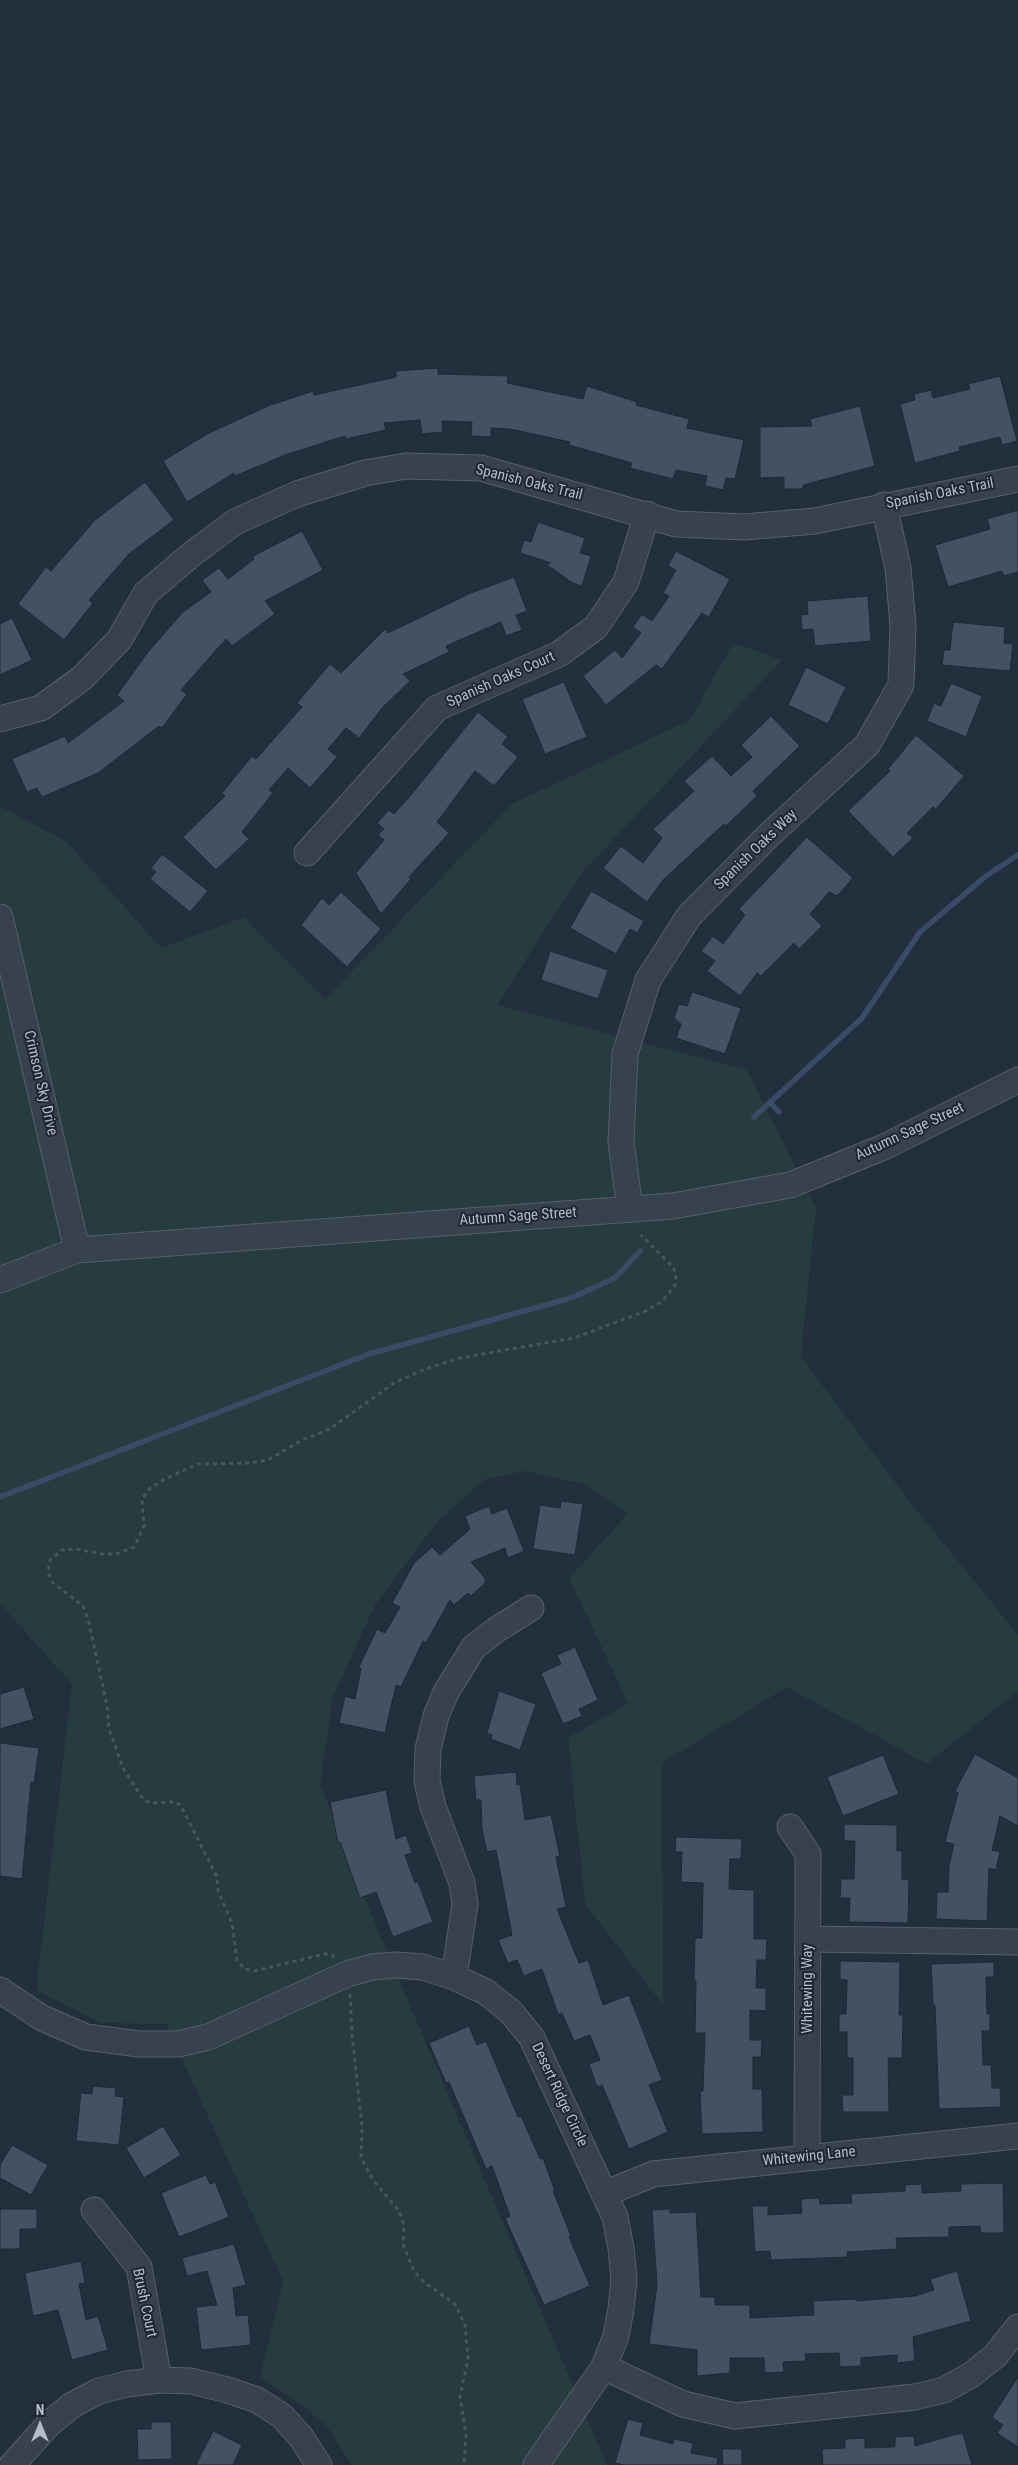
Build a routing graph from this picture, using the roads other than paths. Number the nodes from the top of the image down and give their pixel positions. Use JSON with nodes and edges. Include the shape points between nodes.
{"nodes":[{"id":1,"x":1018,"y":478,"type":"edge"},
{"id":2,"x":884,"y":506,"type":"junction"},
{"id":3,"x":647,"y":514,"type":"junction"},
{"id":4,"x":0,"y":719,"type":"edge"},
{"id":5,"x":307,"y":853,"type":"dead end"},
{"id":6,"x":0,"y":917,"type":"edge"},
{"id":7,"x":1018,"y":1080,"type":"edge"},
{"id":8,"x":630,"y":1209,"type":"junction"},
{"id":9,"x":77,"y":1250,"type":"junction"},
{"id":10,"x":0,"y":1280,"type":"edge"},
{"id":11,"x":530,"y":1608,"type":"dead end"},
{"id":12,"x":790,"y":1827,"type":"dead end"},
{"id":13,"x":808,"y":1939,"type":"junction"},
{"id":14,"x":1018,"y":1942,"type":"edge"},
{"id":15,"x":454,"y":1977,"type":"junction"},
{"id":16,"x":0,"y":1990,"type":"edge"},
{"id":17,"x":1018,"y":2136,"type":"edge"},
{"id":18,"x":807,"y":2156,"type":"junction"},
{"id":19,"x":604,"y":2194,"type":"junction"},
{"id":20,"x":94,"y":2210,"type":"dead end"},
{"id":21,"x":1017,"y":2331,"type":"edge"},
{"id":22,"x":604,"y":2367,"type":"junction"},
{"id":23,"x":159,"y":2380,"type":"junction"},
{"id":24,"x":12,"y":2465,"type":"edge"},
{"id":25,"x":319,"y":2465,"type":"edge"},
{"id":26,"x":536,"y":2465,"type":"edge"}],
"edges":[{"from":1,"to":2,"type":"street","name":"Spanish Oaks Trail"},
{"from":2,"to":3,"type":"street","name":"Spanish Oaks Trail","via":[[815,520],[744,528],[676,524]]},
{"from":2,"to":8,"type":"street","name":"Spanish Oaks Way","via":[[898,568],[903,625],[901,685],[867,745],[769,835],[689,916],[648,980],[625,1054],[622,1142]]},
{"from":3,"to":4,"type":"street","name":"Spanish Oaks Trail","via":[[481,468],[406,466],[365,473],[297,494],[235,522],[146,593],[119,640],[82,678],[41,708]]},
{"from":3,"to":5,"type":"street","name":"Spanish Oaks Court","via":[[626,582],[596,627],[559,654],[436,708]]},
{"from":6,"to":9,"type":"street","name":"Crimson Sky Drive"},
{"from":7,"to":8,"type":"street","name":"Autumn Sage Street","via":[[884,1148],[790,1185],[673,1206]]},
{"from":8,"to":9,"type":"street","name":"Autumn Sage Street"},
{"from":9,"to":10,"type":"street","name":"Autumn Sage Street"},
{"from":11,"to":15,"type":"street","via":[[474,1647],[446,1692],[428,1749],[427,1781],[433,1807],[462,1883],[465,1904]]},
{"from":12,"to":13,"type":"street","name":"Whitewing Way","via":[[808,1854]]},
{"from":13,"to":14,"type":"street"},
{"from":13,"to":18,"type":"street","name":"Whitewing Way"},
{"from":15,"to":16,"type":"street","name":"Desert Ridge Circle","via":[[423,1968],[396,1965],[347,1974],[208,2037],[178,2044],[139,2044],[86,2037],[42,2018]]},
{"from":15,"to":19,"type":"street","name":"Desert Ridge Circle","via":[[486,1992],[511,2012],[532,2038]]},
{"from":17,"to":18,"type":"street","name":"Whitewing Lane"},
{"from":18,"to":19,"type":"street","name":"Whitewing Lane","via":[[653,2174]]},
{"from":19,"to":22,"type":"street","name":"Desert Ridge Circle","via":[[615,2217],[624,2279],[616,2336]]},
{"from":20,"to":23,"type":"street","name":"Brush Court","via":[[139,2267]]},
{"from":21,"to":22,"type":"street","via":[[995,2356],[944,2390],[915,2397],[735,2416],[683,2404]]},
{"from":22,"to":26,"type":"street","name":"Desert Ridge Circle"},
{"from":23,"to":24,"type":"street","via":[[99,2391],[72,2405],[49,2424]]},
{"from":23,"to":25,"type":"street","via":[[191,2381],[257,2400],[282,2416],[301,2437]]}]}
